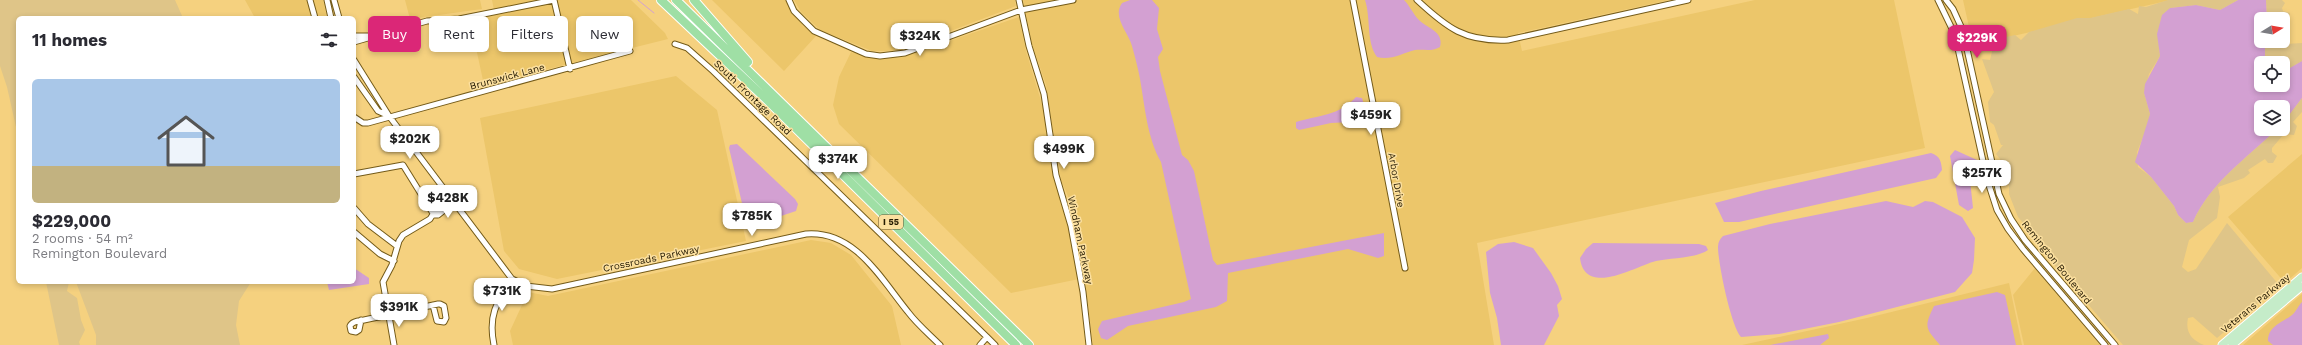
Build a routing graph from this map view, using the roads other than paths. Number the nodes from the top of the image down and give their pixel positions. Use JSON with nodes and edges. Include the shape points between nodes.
{"nodes":[{"id":1,"x":310,"y":0,"type":"edge"},
{"id":2,"x":327,"y":0,"type":"edge"},
{"id":3,"x":334,"y":0,"type":"edge"},
{"id":4,"x":554,"y":0,"type":"edge"},
{"id":5,"x":655,"y":0,"type":"edge"},
{"id":6,"x":662,"y":0,"type":"edge"},
{"id":7,"x":676,"y":0,"type":"edge"},
{"id":8,"x":694,"y":0,"type":"edge"},
{"id":9,"x":789,"y":0,"type":"edge"},
{"id":10,"x":1019,"y":0,"type":"edge"},
{"id":11,"x":1073,"y":0,"type":"edge"},
{"id":12,"x":1353,"y":0,"type":"edge"},
{"id":13,"x":1417,"y":0,"type":"edge"},
{"id":14,"x":1688,"y":0,"type":"edge"},
{"id":15,"x":1938,"y":0,"type":"edge"},
{"id":16,"x":1946,"y":0,"type":"edge"},
{"id":17,"x":1021,"y":10,"type":"junction"},
{"id":18,"x":314,"y":16,"type":"edge"},
{"id":19,"x":331,"y":16,"type":"edge"},
{"id":20,"x":338,"y":16,"type":"edge"},
{"id":21,"x":421,"y":23,"type":"edge"},
{"id":22,"x":356,"y":36,"type":"edge"},
{"id":23,"x":368,"y":36,"type":"edge"},
{"id":24,"x":368,"y":37,"type":"edge"},
{"id":25,"x":356,"y":41,"type":"edge"},
{"id":26,"x":675,"y":44,"type":"dead end"},
{"id":27,"x":626,"y":52,"type":"edge"},
{"id":28,"x":356,"y":63,"type":"edge"},
{"id":29,"x":570,"y":68,"type":"junction"},
{"id":30,"x":758,"y":78,"type":"junction"},
{"id":31,"x":356,"y":80,"type":"edge"},
{"id":32,"x":765,"y":98,"type":"junction"},
{"id":33,"x":390,"y":116,"type":"junction"},
{"id":34,"x":356,"y":118,"type":"edge"},
{"id":35,"x":356,"y":174,"type":"edge"},
{"id":36,"x":452,"y":200,"type":"junction"},
{"id":37,"x":356,"y":210,"type":"edge"},
{"id":38,"x":434,"y":215,"type":"junction"},
{"id":39,"x":356,"y":234,"type":"edge"},
{"id":40,"x":397,"y":246,"type":"junction"},
{"id":41,"x":394,"y":261,"type":"junction"},
{"id":42,"x":1404,"y":268,"type":"dead end"},
{"id":43,"x":2302,"y":277,"type":"edge"},
{"id":44,"x":512,"y":279,"type":"junction"},
{"id":45,"x":2302,"y":286,"type":"edge"},
{"id":46,"x":433,"y":305,"type":"dead end"},
{"id":47,"x":388,"y":315,"type":"junction"},
{"id":48,"x":361,"y":320,"type":"dead end"},
{"id":49,"x":987,"y":337,"type":"junction"},
{"id":50,"x":394,"y":345,"type":"edge"},
{"id":51,"x":494,"y":345,"type":"edge"},
{"id":52,"x":940,"y":345,"type":"edge"},
{"id":53,"x":980,"y":345,"type":"edge"},
{"id":54,"x":995,"y":345,"type":"edge"},
{"id":55,"x":1016,"y":345,"type":"edge"},
{"id":56,"x":1029,"y":345,"type":"edge"},
{"id":57,"x":1089,"y":345,"type":"edge"},
{"id":58,"x":2105,"y":345,"type":"edge"},
{"id":59,"x":2115,"y":345,"type":"edge"},
{"id":60,"x":2222,"y":345,"type":"edge"},
{"id":61,"x":2232,"y":345,"type":"edge"}],
"edges":[{"from":1,"to":18,"type":"street"},
{"from":2,"to":19,"type":"street"},
{"from":3,"to":20,"type":"street"},
{"from":4,"to":21,"type":"street","via":[[459,19]]},
{"from":4,"to":29,"type":"street"},
{"from":5,"to":32,"type":"highway"},
{"from":6,"to":32,"type":"highway","number":"I 55"},
{"from":7,"to":30,"type":"highway","number":"I 55"},
{"from":8,"to":30,"type":"highway","via":[[749,62]]},
{"from":9,"to":17,"type":"street","via":[[794,11],[814,31],[866,54],[880,56],[905,53]]},
{"from":10,"to":17,"type":"street","name":"Windham Parkway"},
{"from":11,"to":17,"type":"street"},
{"from":12,"to":42,"type":"street","name":"Arbor Drive"},
{"from":13,"to":14,"type":"street","via":[[1455,32],[1487,41],[1508,40]]},
{"from":15,"to":58,"type":"street","name":"Remington Boulevard","via":[[1955,35],[1987,179],[1997,210],[2023,249]]},
{"from":16,"to":59,"type":"street","name":"Remington Boulevard","via":[[1963,31],[1999,194],[2011,219],[2025,240]]},
{"from":17,"to":57,"type":"street","name":"Windham Parkway","via":[[1044,94],[1053,159],[1071,226]]},
{"from":22,"to":23,"type":"street"},
{"from":24,"to":25,"type":"street"},
{"from":26,"to":49,"type":"street","name":"South Frontage Road","via":[[687,48],[713,71]]},
{"from":27,"to":29,"type":"street","name":"Brunswick Lane"},
{"from":28,"to":33,"type":"street"},
{"from":29,"to":33,"type":"street","name":"Brunswick Lane"},
{"from":30,"to":56,"type":"highway","number":"I 55"},
{"from":31,"to":33,"type":"street","via":[[378,111]]},
{"from":32,"to":55,"type":"highway","number":"I 55"},
{"from":33,"to":34,"type":"street","name":"Brunswick Lane","via":[[363,123]]},
{"from":33,"to":36,"type":"street"},
{"from":35,"to":38,"type":"street","via":[[403,166]]},
{"from":36,"to":38,"type":"street","via":[[438,215]]},
{"from":36,"to":44,"type":"street"},
{"from":37,"to":40,"type":"street","via":[[368,224]]},
{"from":38,"to":40,"type":"street","via":[[403,236]]},
{"from":39,"to":41,"type":"street","via":[[380,254]]},
{"from":40,"to":41,"type":"street"},
{"from":41,"to":47,"type":"street","via":[[383,282]]},
{"from":43,"to":60,"type":"main road","name":"Veterans Parkway"},
{"from":44,"to":51,"type":"street","via":[[491,320]]},
{"from":44,"to":52,"type":"street","name":"Crossroads Parkway","via":[[526,286],[552,289],[806,234],[829,234],[852,247],[884,280],[917,323]]},
{"from":45,"to":61,"type":"main road","name":"Veterans Parkway"},
{"from":46,"to":47,"type":"street"},
{"from":47,"to":48,"type":"street"},
{"from":47,"to":50,"type":"street"},
{"from":49,"to":53,"type":"street"},
{"from":49,"to":54,"type":"street","name":"South Frontage Road"}]}
